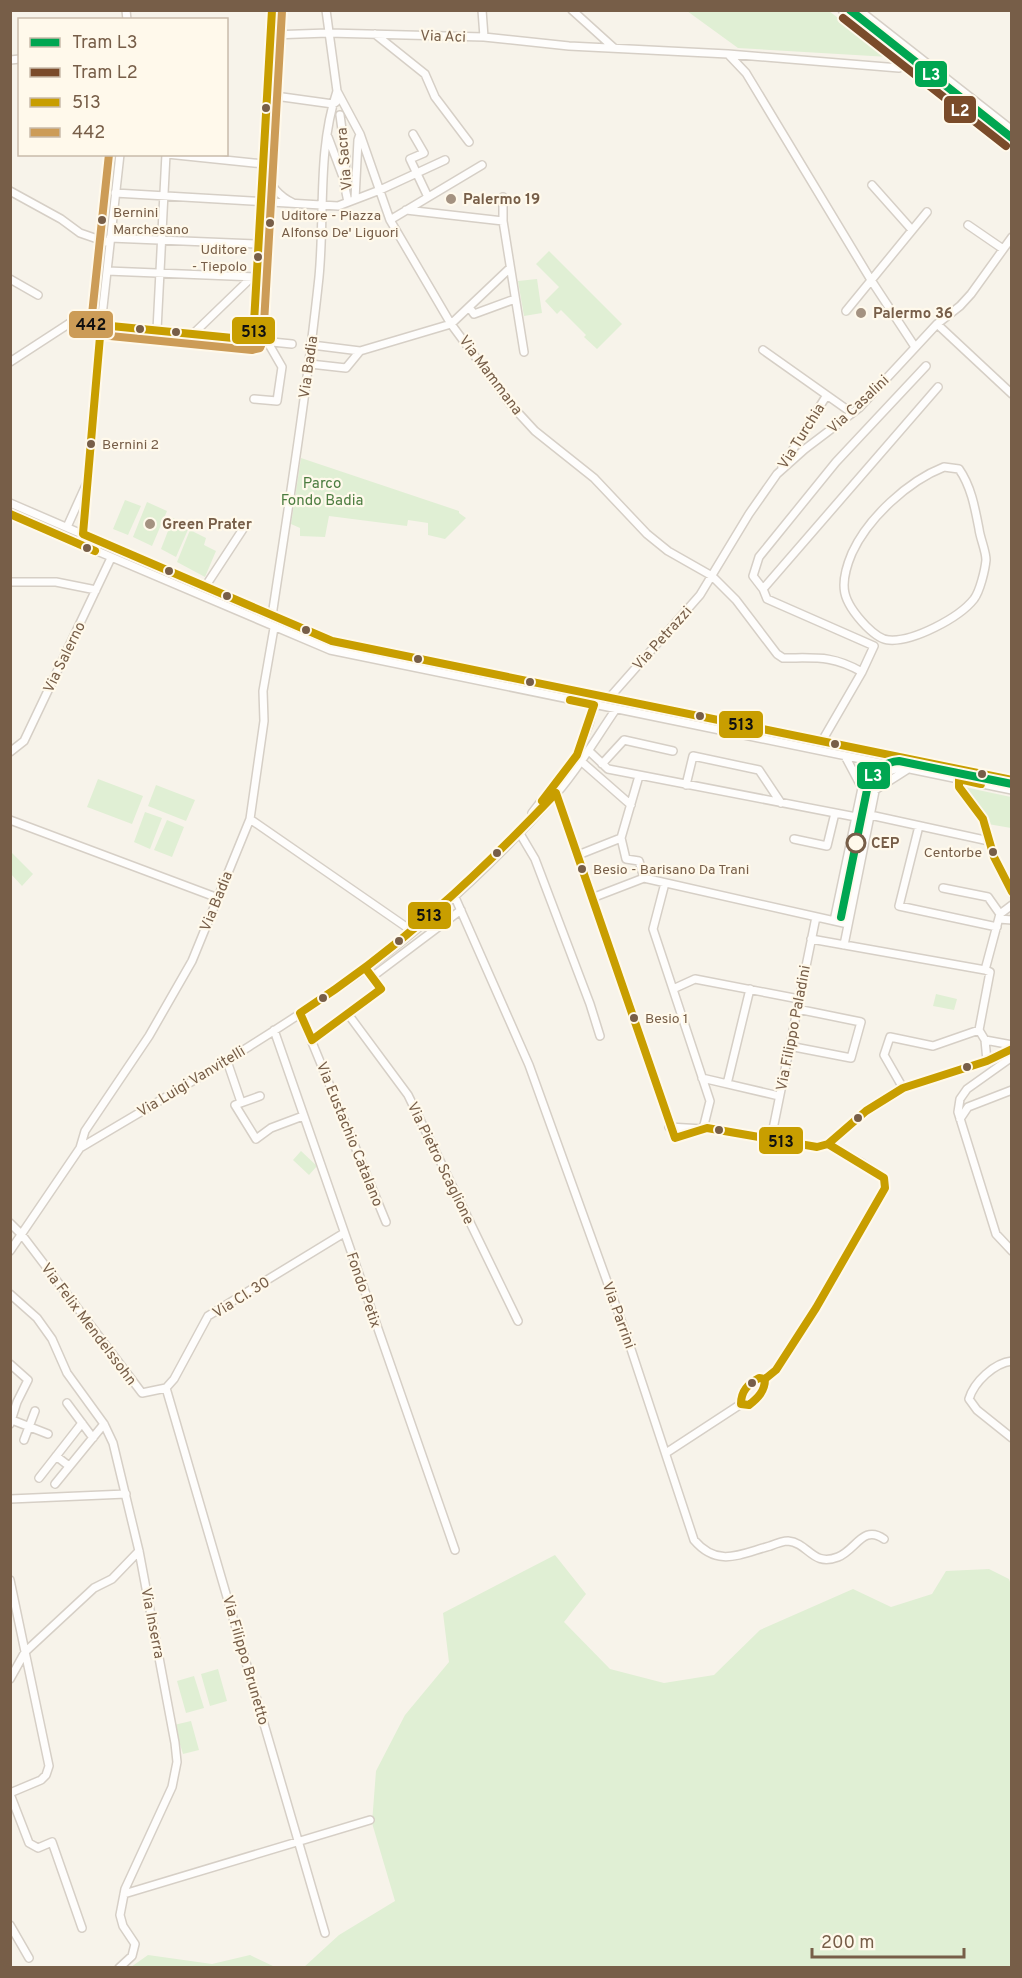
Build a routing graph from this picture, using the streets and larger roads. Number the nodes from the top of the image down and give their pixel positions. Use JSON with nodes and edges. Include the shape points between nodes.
{"nodes":[{"id":1,"x":272,"y":10,"type":"edge"},
{"id":2,"x":326,"y":10,"type":"edge"},
{"id":3,"x":482,"y":10,"type":"edge"},
{"id":4,"x":572,"y":10,"type":"edge"},
{"id":5,"x":842,"y":10,"type":"edge"},
{"id":6,"x":859,"y":10,"type":"edge"},
{"id":7,"x":328,"y":33,"type":"junction"},
{"id":8,"x":375,"y":34,"type":"junction"},
{"id":9,"x":271,"y":35,"type":"junction"},
{"id":10,"x":484,"y":37,"type":"junction"},
{"id":11,"x":614,"y":48,"type":"junction"},
{"id":12,"x":728,"y":54,"type":"junction"},
{"id":13,"x":899,"y":68,"type":"dead end"},
{"id":14,"x":337,"y":91,"type":"junction"},
{"id":15,"x":268,"y":95,"type":"junction"},
{"id":16,"x":342,"y":99,"type":"junction"},
{"id":17,"x":333,"y":104,"type":"junction"},
{"id":18,"x":349,"y":111,"type":"junction"},
{"id":19,"x":340,"y":115,"type":"junction"},
{"id":20,"x":329,"y":117,"type":"junction"},
{"id":21,"x":1011,"y":117,"type":"edge"},
{"id":22,"x":1001,"y":122,"type":"junction"},
{"id":23,"x":1011,"y":130,"type":"edge"},
{"id":24,"x":327,"y":134,"type":"junction"},
{"id":25,"x":360,"y":134,"type":"junction"},
{"id":26,"x":414,"y":134,"type":"dead end"},
{"id":27,"x":468,"y":142,"type":"dead end"},
{"id":28,"x":1011,"y":143,"type":"edge"},
{"id":29,"x":120,"y":156,"type":"edge"},
{"id":30,"x":166,"y":156,"type":"edge"},
{"id":31,"x":182,"y":156,"type":"edge"},
{"id":32,"x":445,"y":160,"type":"dead end"},
{"id":33,"x":482,"y":165,"type":"dead end"},
{"id":34,"x":264,"y":166,"type":"junction"},
{"id":35,"x":417,"y":174,"type":"junction"},
{"id":36,"x":344,"y":183,"type":"junction"},
{"id":37,"x":872,"y":185,"type":"dead end"},
{"id":38,"x":380,"y":190,"type":"junction"},
{"id":39,"x":10,"y":191,"type":"edge"},
{"id":40,"x":115,"y":193,"type":"junction"},
{"id":41,"x":164,"y":197,"type":"junction"},
{"id":42,"x":428,"y":197,"type":"junction"},
{"id":43,"x":503,"y":197,"type":"dead end"},
{"id":44,"x":352,"y":201,"type":"junction"},
{"id":45,"x":262,"y":203,"type":"junction"},
{"id":46,"x":298,"y":205,"type":"junction"},
{"id":47,"x":321,"y":206,"type":"junction"},
{"id":48,"x":406,"y":210,"type":"junction"},
{"id":49,"x":927,"y":212,"type":"dead end"},
{"id":50,"x":390,"y":220,"type":"junction"},
{"id":51,"x":503,"y":221,"type":"junction"},
{"id":52,"x":968,"y":225,"type":"dead end"},
{"id":53,"x":912,"y":230,"type":"junction"},
{"id":54,"x":1011,"y":237,"type":"edge"},
{"id":55,"x":110,"y":240,"type":"junction"},
{"id":56,"x":161,"y":240,"type":"junction"},
{"id":57,"x":259,"y":244,"type":"junction"},
{"id":58,"x":1003,"y":249,"type":"junction"},
{"id":59,"x":510,"y":268,"type":"junction"},
{"id":60,"x":107,"y":271,"type":"junction"},
{"id":61,"x":160,"y":273,"type":"junction"},
{"id":62,"x":255,"y":277,"type":"junction"},
{"id":63,"x":10,"y":279,"type":"edge"},
{"id":64,"x":871,"y":280,"type":"junction"},
{"id":65,"x":38,"y":295,"type":"dead end"},
{"id":66,"x":515,"y":299,"type":"junction"},
{"id":67,"x":469,"y":307,"type":"junction"},
{"id":68,"x":846,"y":311,"type":"dead end"},
{"id":69,"x":101,"y":323,"type":"junction"},
{"id":70,"x":451,"y":324,"type":"junction"},
{"id":71,"x":937,"y":324,"type":"junction"},
{"id":72,"x":157,"y":330,"type":"junction"},
{"id":73,"x":193,"y":334,"type":"junction"},
{"id":74,"x":253,"y":340,"type":"junction"},
{"id":75,"x":267,"y":341,"type":"junction"},
{"id":76,"x":292,"y":344,"type":"dead end"},
{"id":77,"x":312,"y":345,"type":"junction"},
{"id":78,"x":915,"y":347,"type":"junction"},
{"id":79,"x":763,"y":350,"type":"dead end"},
{"id":80,"x":360,"y":351,"type":"junction"},
{"id":81,"x":524,"y":352,"type":"dead end"},
{"id":82,"x":10,"y":362,"type":"edge"},
{"id":83,"x":310,"y":364,"type":"junction"},
{"id":84,"x":926,"y":366,"type":"dead end"},
{"id":85,"x":938,"y":387,"type":"dead end"},
{"id":86,"x":1011,"y":394,"type":"edge"},
{"id":87,"x":825,"y":398,"type":"dead end"},
{"id":88,"x":254,"y":399,"type":"dead end"},
{"id":89,"x":852,"y":413,"type":"junction"},
{"id":90,"x":777,"y":474,"type":"junction"},
{"id":91,"x":88,"y":480,"type":"junction"},
{"id":92,"x":10,"y":503,"type":"edge"},
{"id":93,"x":10,"y":514,"type":"edge"},
{"id":94,"x":66,"y":527,"type":"junction"},
{"id":95,"x":243,"y":529,"type":"dead end"},
{"id":96,"x":83,"y":534,"type":"junction"},
{"id":97,"x":111,"y":558,"type":"junction"},
{"id":98,"x":158,"y":567,"type":"junction"},
{"id":99,"x":154,"y":576,"type":"junction"},
{"id":100,"x":712,"y":576,"type":"junction"},
{"id":101,"x":10,"y":582,"type":"edge"},
{"id":102,"x":205,"y":587,"type":"junction"},
{"id":103,"x":763,"y":589,"type":"junction"},
{"id":104,"x":96,"y":590,"type":"junction"},
{"id":105,"x":272,"y":616,"type":"junction"},
{"id":106,"x":274,"y":628,"type":"junction"},
{"id":107,"x":880,"y":637,"type":"junction"},
{"id":108,"x":873,"y":646,"type":"junction"},
{"id":109,"x":862,"y":672,"type":"junction"},
{"id":110,"x":496,"y":674,"type":"junction"},
{"id":111,"x":494,"y":685,"type":"junction"},
{"id":112,"x":610,"y":697,"type":"junction"},
{"id":113,"x":594,"y":705,"type":"junction"},
{"id":114,"x":616,"y":709,"type":"junction"},
{"id":115,"x":791,"y":735,"type":"junction"},
{"id":116,"x":822,"y":741,"type":"junction"},
{"id":117,"x":789,"y":745,"type":"junction"},
{"id":118,"x":589,"y":751,"type":"junction"},
{"id":119,"x":673,"y":751,"type":"dead end"},
{"id":120,"x":10,"y":752,"type":"edge"},
{"id":121,"x":845,"y":756,"type":"junction"},
{"id":122,"x":582,"y":762,"type":"junction"},
{"id":123,"x":602,"y":764,"type":"junction"},
{"id":124,"x":905,"y":768,"type":"junction"},
{"id":125,"x":639,"y":776,"type":"junction"},
{"id":126,"x":959,"y":779,"type":"junction"},
{"id":127,"x":1011,"y":780,"type":"edge"},
{"id":128,"x":686,"y":785,"type":"junction"},
{"id":129,"x":1011,"y":790,"type":"edge"},
{"id":130,"x":556,"y":794,"type":"junction"},
{"id":131,"x":781,"y":803,"type":"junction"},
{"id":132,"x":631,"y":805,"type":"junction"},
{"id":133,"x":835,"y":813,"type":"junction"},
{"id":134,"x":870,"y":815,"type":"junction"},
{"id":135,"x":856,"y":817,"type":"junction"},
{"id":136,"x":250,"y":819,"type":"junction"},
{"id":137,"x":10,"y":820,"type":"edge"},
{"id":138,"x":919,"y":826,"type":"junction"},
{"id":139,"x":519,"y":832,"type":"junction"},
{"id":140,"x":621,"y":838,"type":"junction"},
{"id":141,"x":794,"y":839,"type":"dead end"},
{"id":142,"x":989,"y":841,"type":"junction"},
{"id":143,"x":578,"y":855,"type":"junction"},
{"id":144,"x":644,"y":878,"type":"junction"},
{"id":145,"x":665,"y":883,"type":"junction"},
{"id":146,"x":944,"y":888,"type":"dead end"},
{"id":147,"x":1011,"y":892,"type":"edge"},
{"id":148,"x":454,"y":895,"type":"junction"},
{"id":149,"x":218,"y":898,"type":"junction"},
{"id":150,"x":592,"y":898,"type":"junction"},
{"id":151,"x":1011,"y":906,"type":"edge"},
{"id":152,"x":461,"y":910,"type":"junction"},
{"id":153,"x":816,"y":917,"type":"junction"},
{"id":154,"x":998,"y":920,"type":"junction"},
{"id":155,"x":1011,"y":920,"type":"edge"},
{"id":156,"x":834,"y":921,"type":"junction"},
{"id":157,"x":848,"y":924,"type":"junction"},
{"id":158,"x":412,"y":931,"type":"junction"},
{"id":159,"x":811,"y":939,"type":"junction"},
{"id":160,"x":844,"y":945,"type":"junction"},
{"id":161,"x":366,"y":969,"type":"junction"},
{"id":162,"x":986,"y":970,"type":"junction"},
{"id":163,"x":372,"y":977,"type":"junction"},
{"id":164,"x":673,"y":989,"type":"junction"},
{"id":165,"x":750,"y":989,"type":"junction"},
{"id":166,"x":799,"y":999,"type":"junction"},
{"id":167,"x":797,"y":1009,"type":"junction"},
{"id":168,"x":300,"y":1014,"type":"junction"},
{"id":169,"x":348,"y":1014,"type":"junction"},
{"id":170,"x":274,"y":1030,"type":"junction"},
{"id":171,"x":979,"y":1030,"type":"junction"},
{"id":172,"x":600,"y":1036,"type":"dead end"},
{"id":173,"x":312,"y":1040,"type":"junction"},
{"id":174,"x":985,"y":1040,"type":"junction"},
{"id":175,"x":789,"y":1046,"type":"junction"},
{"id":176,"x":1011,"y":1047,"type":"edge"},
{"id":177,"x":1011,"y":1057,"type":"edge"},
{"id":178,"x":227,"y":1061,"type":"junction"},
{"id":179,"x":987,"y":1061,"type":"junction"},
{"id":180,"x":702,"y":1078,"type":"junction"},
{"id":181,"x":714,"y":1081,"type":"junction"},
{"id":182,"x":727,"y":1084,"type":"junction"},
{"id":183,"x":903,"y":1088,"type":"junction"},
{"id":184,"x":1011,"y":1090,"type":"edge"},
{"id":185,"x":260,"y":1096,"type":"dead end"},
{"id":186,"x":779,"y":1096,"type":"junction"},
{"id":187,"x":710,"y":1101,"type":"junction"},
{"id":188,"x":242,"y":1102,"type":"junction"},
{"id":189,"x":303,"y":1116,"type":"junction"},
{"id":190,"x":960,"y":1119,"type":"junction"},
{"id":191,"x":669,"y":1127,"type":"junction"},
{"id":192,"x":704,"y":1129,"type":"junction"},
{"id":193,"x":771,"y":1139,"type":"junction"},
{"id":194,"x":828,"y":1144,"type":"junction"},
{"id":195,"x":80,"y":1148,"type":"junction"},
{"id":196,"x":386,"y":1222,"type":"dead end"},
{"id":197,"x":10,"y":1223,"type":"edge"},
{"id":198,"x":344,"y":1233,"type":"junction"},
{"id":199,"x":22,"y":1235,"type":"junction"},
{"id":200,"x":10,"y":1251,"type":"edge"},
{"id":201,"x":1011,"y":1251,"type":"edge"},
{"id":202,"x":10,"y":1294,"type":"edge"},
{"id":203,"x":518,"y":1321,"type":"dead end"},
{"id":204,"x":1011,"y":1361,"type":"edge"},
{"id":205,"x":10,"y":1365,"type":"edge"},
{"id":206,"x":765,"y":1379,"type":"junction"},
{"id":207,"x":166,"y":1388,"type":"junction"},
{"id":208,"x":67,"y":1403,"type":"dead end"},
{"id":209,"x":741,"y":1404,"type":"junction"},
{"id":210,"x":35,"y":1411,"type":"dead end"},
{"id":211,"x":11,"y":1422,"type":"edge"},
{"id":212,"x":82,"y":1423,"type":"junction"},
{"id":213,"x":104,"y":1424,"type":"junction"},
{"id":214,"x":29,"y":1426,"type":"junction"},
{"id":215,"x":48,"y":1434,"type":"dead end"},
{"id":216,"x":93,"y":1438,"type":"junction"},
{"id":217,"x":1011,"y":1438,"type":"edge"},
{"id":218,"x":24,"y":1440,"type":"dead end"},
{"id":219,"x":666,"y":1454,"type":"junction"},
{"id":220,"x":56,"y":1456,"type":"junction"},
{"id":221,"x":69,"y":1466,"type":"junction"},
{"id":222,"x":39,"y":1478,"type":"dead end"},
{"id":223,"x":55,"y":1484,"type":"dead end"},
{"id":224,"x":126,"y":1494,"type":"junction"},
{"id":225,"x":10,"y":1499,"type":"edge"},
{"id":226,"x":884,"y":1539,"type":"dead end"},
{"id":227,"x":455,"y":1550,"type":"dead end"},
{"id":228,"x":139,"y":1551,"type":"junction"},
{"id":229,"x":10,"y":1580,"type":"edge"},
{"id":230,"x":25,"y":1653,"type":"junction"},
{"id":231,"x":10,"y":1679,"type":"edge"},
{"id":232,"x":10,"y":1793,"type":"edge"},
{"id":233,"x":370,"y":1820,"type":"dead end"},
{"id":234,"x":299,"y":1842,"type":"junction"},
{"id":235,"x":124,"y":1894,"type":"junction"},
{"id":236,"x":10,"y":1925,"type":"edge"},
{"id":237,"x":82,"y":1928,"type":"dead end"},
{"id":238,"x":325,"y":1932,"type":"dead end"},
{"id":239,"x":29,"y":1958,"type":"dead end"},
{"id":240,"x":119,"y":1968,"type":"edge"}],
"edges":[{"from":1,"to":9,"type":"street"},
{"from":2,"to":7,"type":"street"},
{"from":3,"to":10,"type":"street"},
{"from":4,"to":11,"type":"street"},
{"from":5,"to":28,"type":"street"},
{"from":6,"to":22,"type":"street"},
{"from":7,"to":8,"type":"street","name":"Via Aci"},
{"from":7,"to":9,"type":"street","name":"Via Aci"},
{"from":7,"to":14,"type":"street"},
{"from":8,"to":10,"type":"street","name":"Via Aci"},
{"from":8,"to":27,"type":"street","via":[[425,74],[435,97]]},
{"from":9,"to":15,"type":"street"},
{"from":10,"to":11,"type":"street","name":"Via Aci"},
{"from":11,"to":12,"type":"street","name":"Via Aci"},
{"from":12,"to":13,"type":"street","name":"Via Aci"},
{"from":12,"to":64,"type":"street","via":[[753,83]]},
{"from":14,"to":16,"type":"street","name":"Via Mammana"},
{"from":14,"to":17,"type":"street","name":"Via Badia"},
{"from":15,"to":17,"type":"street"},
{"from":15,"to":34,"type":"street"},
{"from":16,"to":17,"type":"street"},
{"from":16,"to":18,"type":"street","name":"Via Mammana"},
{"from":17,"to":20,"type":"street","name":"Via Badia"},
{"from":18,"to":19,"type":"street"},
{"from":18,"to":25,"type":"street","name":"Via Mammana"},
{"from":19,"to":20,"type":"street"},
{"from":19,"to":36,"type":"street","name":"Via Sacra","via":[[346,159]]},
{"from":20,"to":24,"type":"street","name":"Via Badia"},
{"from":21,"to":22,"type":"street"},
{"from":22,"to":23,"type":"street"},
{"from":24,"to":36,"type":"street"},
{"from":24,"to":47,"type":"street","name":"Via Badia"},
{"from":25,"to":38,"type":"street","name":"Via Mammana"},
{"from":25,"to":44,"type":"street"},
{"from":26,"to":35,"type":"street","via":[[424,153],[410,159]]},
{"from":29,"to":40,"type":"street"},
{"from":30,"to":41,"type":"street"},
{"from":31,"to":34,"type":"street"},
{"from":32,"to":35,"type":"street"},
{"from":33,"to":42,"type":"street"},
{"from":34,"to":45,"type":"street"},
{"from":34,"to":46,"type":"street","via":[[270,184]]},
{"from":35,"to":38,"type":"street"},
{"from":35,"to":42,"type":"street"},
{"from":36,"to":44,"type":"street","name":"Via Sacra"},
{"from":37,"to":53,"type":"street"},
{"from":38,"to":44,"type":"street"},
{"from":38,"to":50,"type":"street","name":"Via Mammana"},
{"from":39,"to":55,"type":"street","via":[[80,233]]},
{"from":40,"to":41,"type":"street"},
{"from":40,"to":55,"type":"street"},
{"from":41,"to":45,"type":"street"},
{"from":41,"to":56,"type":"street"},
{"from":42,"to":48,"type":"street"},
{"from":43,"to":51,"type":"street"},
{"from":44,"to":47,"type":"street"},
{"from":45,"to":46,"type":"street"},
{"from":45,"to":57,"type":"street"},
{"from":46,"to":47,"type":"street"},
{"from":47,"to":77,"type":"street","name":"Via Badia"},
{"from":48,"to":50,"type":"street"},
{"from":48,"to":51,"type":"street"},
{"from":49,"to":53,"type":"street"},
{"from":50,"to":70,"type":"street","name":"Via Mammana"},
{"from":51,"to":59,"type":"street"},
{"from":52,"to":58,"type":"street"},
{"from":53,"to":64,"type":"street"},
{"from":54,"to":58,"type":"street","name":"Via Casalini"},
{"from":55,"to":56,"type":"street"},
{"from":55,"to":60,"type":"street"},
{"from":56,"to":57,"type":"street"},
{"from":56,"to":61,"type":"street"},
{"from":57,"to":62,"type":"street"},
{"from":58,"to":71,"type":"street","name":"Via Casalini","via":[[971,294]]},
{"from":59,"to":66,"type":"street"},
{"from":59,"to":67,"type":"street"},
{"from":60,"to":61,"type":"street"},
{"from":60,"to":69,"type":"street"},
{"from":61,"to":62,"type":"street"},
{"from":61,"to":72,"type":"street"},
{"from":62,"to":73,"type":"street"},
{"from":62,"to":74,"type":"street"},
{"from":63,"to":65,"type":"street"},
{"from":64,"to":68,"type":"street"},
{"from":64,"to":78,"type":"street"},
{"from":66,"to":67,"type":"street","via":[[474,314]]},
{"from":66,"to":81,"type":"street"},
{"from":67,"to":70,"type":"street"},
{"from":69,"to":72,"type":"street"},
{"from":69,"to":82,"type":"street","via":[[73,321]]},
{"from":69,"to":91,"type":"street"},
{"from":70,"to":80,"type":"street"},
{"from":70,"to":100,"type":"street","name":"Via Mammana","via":[[535,431],[594,478],[654,540]]},
{"from":71,"to":78,"type":"street","name":"Via Casalini"},
{"from":71,"to":86,"type":"street"},
{"from":72,"to":73,"type":"street"},
{"from":73,"to":74,"type":"street"},
{"from":74,"to":75,"type":"street"},
{"from":75,"to":76,"type":"street"},
{"from":75,"to":88,"type":"street","via":[[282,367],[277,401]]},
{"from":77,"to":80,"type":"street"},
{"from":77,"to":83,"type":"street","name":"Via Badia"},
{"from":78,"to":89,"type":"street","name":"Via Casalini"},
{"from":79,"to":89,"type":"street"},
{"from":80,"to":83,"type":"street","via":[[346,368]]},
{"from":83,"to":105,"type":"street","name":"Via Badia"},
{"from":84,"to":103,"type":"street","via":[[836,462],[759,557],[753,576]]},
{"from":85,"to":103,"type":"street"},
{"from":87,"to":90,"type":"street","name":"Via Turchia"},
{"from":89,"to":90,"type":"street","name":"Via Casalini"},
{"from":90,"to":100,"type":"street","name":"Via Casalini"},
{"from":91,"to":94,"type":"street"},
{"from":91,"to":96,"type":"street"},
{"from":92,"to":94,"type":"street"},
{"from":93,"to":97,"type":"street"},
{"from":94,"to":96,"type":"street"},
{"from":95,"to":102,"type":"street"},
{"from":96,"to":98,"type":"street"},
{"from":97,"to":99,"type":"street"},
{"from":97,"to":104,"type":"street","name":"Via Salerno"},
{"from":98,"to":99,"type":"street"},
{"from":98,"to":102,"type":"street"},
{"from":99,"to":106,"type":"street"},
{"from":100,"to":109,"type":"street","name":"Via Mammana","via":[[736,600],[777,654],[829,658]]},
{"from":100,"to":112,"type":"street","name":"Via Petrazzi","via":[[700,595]]},
{"from":101,"to":104,"type":"street","via":[[56,582]]},
{"from":102,"to":105,"type":"street"},
{"from":103,"to":108,"type":"street","via":[[767,600]]},
{"from":104,"to":120,"type":"street","name":"Via Salerno","via":[[24,741]]},
{"from":105,"to":110,"type":"street","via":[[332,641]]},
{"from":106,"to":111,"type":"street","via":[[330,650]]},
{"from":106,"to":136,"type":"street","name":"Via Badia","via":[[263,691],[264,721]]},
{"from":107,"to":107,"type":"street","via":[[856,616],[846,601],[846,567],[858,539],[878,514],[918,481],[944,467],[959,469],[966,478],[986,558],[975,597],[959,614],[936,627],[900,639]]},
{"from":107,"to":108,"type":"street"},
{"from":108,"to":109,"type":"street"},
{"from":109,"to":116,"type":"street"},
{"from":110,"to":111,"type":"street"},
{"from":110,"to":112,"type":"street"},
{"from":111,"to":113,"type":"street"},
{"from":112,"to":115,"type":"street"},
{"from":113,"to":114,"type":"street"},
{"from":113,"to":139,"type":"street","via":[[577,755]]},
{"from":114,"to":117,"type":"street"},
{"from":114,"to":118,"type":"street"},
{"from":115,"to":116,"type":"street"},
{"from":115,"to":117,"type":"street"},
{"from":116,"to":127,"type":"street"},
{"from":117,"to":121,"type":"street"},
{"from":118,"to":122,"type":"street"},
{"from":118,"to":123,"type":"street"},
{"from":119,"to":123,"type":"street","via":[[624,740]]},
{"from":121,"to":124,"type":"street"},
{"from":121,"to":135,"type":"street","via":[[862,788]]},
{"from":122,"to":130,"type":"street"},
{"from":122,"to":132,"type":"street"},
{"from":123,"to":125,"type":"street"},
{"from":124,"to":126,"type":"street"},
{"from":124,"to":134,"type":"street","via":[[887,772],[880,779]]},
{"from":125,"to":128,"type":"street"},
{"from":125,"to":132,"type":"street"},
{"from":126,"to":129,"type":"street"},
{"from":126,"to":142,"type":"street","via":[[961,791],[981,815]]},
{"from":128,"to":131,"type":"street"},
{"from":128,"to":131,"type":"street","via":[[693,756],[759,771]]},
{"from":130,"to":139,"type":"street"},
{"from":130,"to":143,"type":"street"},
{"from":131,"to":133,"type":"street"},
{"from":132,"to":140,"type":"street"},
{"from":133,"to":135,"type":"street"},
{"from":133,"to":141,"type":"street","via":[[827,846]]},
{"from":134,"to":138,"type":"street"},
{"from":134,"to":157,"type":"street"},
{"from":135,"to":156,"type":"street"},
{"from":136,"to":149,"type":"street","name":"Via Badia"},
{"from":136,"to":158,"type":"street"},
{"from":137,"to":149,"type":"street"},
{"from":138,"to":142,"type":"street"},
{"from":138,"to":154,"type":"street","via":[[900,906]]},
{"from":139,"to":148,"type":"street","name":"Via Luigi Vanvitelli"},
{"from":139,"to":172,"type":"street","via":[[535,859]]},
{"from":140,"to":143,"type":"street"},
{"from":140,"to":144,"type":"street","via":[[626,859],[639,861]]},
{"from":142,"to":147,"type":"street"},
{"from":143,"to":150,"type":"street"},
{"from":144,"to":145,"type":"street"},
{"from":144,"to":150,"type":"street"},
{"from":145,"to":153,"type":"street"},
{"from":145,"to":164,"type":"street","via":[[653,929]]},
{"from":146,"to":154,"type":"street","via":[[988,897]]},
{"from":148,"to":152,"type":"street","name":"Via Parrini"},
{"from":148,"to":158,"type":"street","name":"Via Luigi Vanvitelli"},
{"from":149,"to":195,"type":"street","name":"Via Badia","via":[[192,961],[149,1035],[85,1131]]},
{"from":150,"to":191,"type":"street"},
{"from":151,"to":154,"type":"street"},
{"from":152,"to":163,"type":"street"},
{"from":152,"to":219,"type":"street","name":"Via Parrini","via":[[529,1065]]},
{"from":153,"to":156,"type":"street"},
{"from":153,"to":159,"type":"street","name":"Via Filippo Paladini"},
{"from":154,"to":155,"type":"street"},
{"from":154,"to":162,"type":"street"},
{"from":156,"to":157,"type":"street"},
{"from":157,"to":160,"type":"street"},
{"from":158,"to":161,"type":"street","name":"Via Luigi Vanvitelli"},
{"from":159,"to":160,"type":"street"},
{"from":159,"to":166,"type":"street","name":"Via Filippo Paladini"},
{"from":160,"to":162,"type":"street"},
{"from":161,"to":163,"type":"street"},
{"from":161,"to":168,"type":"street","name":"Via Luigi Vanvitelli"},
{"from":162,"to":171,"type":"street","via":[[990,972]]},
{"from":163,"to":169,"type":"street","via":[[381,989]]},
{"from":164,"to":165,"type":"street","via":[[695,979]]},
{"from":164,"to":180,"type":"street"},
{"from":165,"to":166,"type":"street"},
{"from":165,"to":182,"type":"street"},
{"from":166,"to":167,"type":"street","name":"Via Filippo Paladini"},
{"from":167,"to":175,"type":"street","name":"Via Filippo Paladini"},
{"from":167,"to":175,"type":"street","via":[[861,1022],[851,1058]]},
{"from":168,"to":170,"type":"street","name":"Via Luigi Vanvitelli"},
{"from":168,"to":173,"type":"street","name":"Via Eustachio Catalano"},
{"from":169,"to":173,"type":"street"},
{"from":169,"to":203,"type":"street","name":"Via Pietro Scaglione","via":[[408,1095]]},
{"from":170,"to":178,"type":"street","name":"Via Luigi Vanvitelli"},
{"from":170,"to":189,"type":"street","name":"Fondo Petix"},
{"from":171,"to":174,"type":"street"},
{"from":171,"to":183,"type":"street","via":[[933,1046],[890,1037],[884,1055]]},
{"from":173,"to":196,"type":"street","name":"Via Eustachio Catalano"},
{"from":174,"to":176,"type":"street"},
{"from":174,"to":179,"type":"street"},
{"from":175,"to":186,"type":"street","name":"Via Filippo Paladini"},
{"from":176,"to":179,"type":"street"},
{"from":177,"to":190,"type":"street","via":[[967,1089],[960,1099]]},
{"from":178,"to":188,"type":"street"},
{"from":178,"to":195,"type":"street","name":"Via Luigi Vanvitelli"},
{"from":179,"to":183,"type":"street"},
{"from":180,"to":181,"type":"street"},
{"from":180,"to":187,"type":"street"},
{"from":181,"to":182,"type":"street"},
{"from":181,"to":187,"type":"street"},
{"from":182,"to":186,"type":"street"},
{"from":183,"to":194,"type":"street","via":[[866,1111]]},
{"from":184,"to":190,"type":"street","via":[[968,1107]]},
{"from":185,"to":188,"type":"street"},
{"from":186,"to":193,"type":"street","name":"Via Filippo Paladini"},
{"from":187,"to":192,"type":"street"},
{"from":188,"to":189,"type":"street","via":[[235,1105],[256,1139],[271,1128]]},
{"from":189,"to":198,"type":"street","name":"Fondo Petix"},
{"from":190,"to":201,"type":"street","via":[[996,1233]]},
{"from":191,"to":192,"type":"street"},
{"from":191,"to":192,"type":"street","via":[[675,1138]]},
{"from":192,"to":193,"type":"street"},
{"from":193,"to":194,"type":"street","via":[[817,1147]]},
{"from":194,"to":206,"type":"street","via":[[884,1178],[885,1188],[816,1308],[776,1370]]},
{"from":195,"to":199,"type":"street","name":"Via Badia"},
{"from":197,"to":199,"type":"street"},
{"from":198,"to":207,"type":"street","name":"Via Cl. 30","via":[[208,1316]]},
{"from":198,"to":227,"type":"street","name":"Fondo Petix"},
{"from":199,"to":200,"type":"street","name":"Via Badia"},
{"from":199,"to":207,"type":"street","name":"Via Felix Mendelssohn","via":[[142,1393]]},
{"from":202,"to":213,"type":"street","name":"Via Inserra","via":[[37,1318],[52,1339],[67,1373]]},
{"from":204,"to":217,"type":"street","via":[[990,1371],[969,1399]]},
{"from":205,"to":211,"type":"street","via":[[28,1380]]},
{"from":206,"to":209,"type":"street","via":[[760,1396],[749,1405]]},
{"from":206,"to":209,"type":"street","via":[[747,1384],[740,1396]]},
{"from":207,"to":234,"type":"street","name":"Via Filippo Brunetto"},
{"from":208,"to":212,"type":"street"},
{"from":209,"to":219,"type":"street"},
{"from":210,"to":214,"type":"street"},
{"from":211,"to":214,"type":"street"},
{"from":212,"to":216,"type":"street"},
{"from":212,"to":220,"type":"street"},
{"from":213,"to":216,"type":"street"},
{"from":213,"to":224,"type":"street","name":"Via Inserra"},
{"from":214,"to":215,"type":"street"},
{"from":214,"to":218,"type":"street"},
{"from":216,"to":221,"type":"street"},
{"from":219,"to":226,"type":"street","name":"Via Parrini","via":[[694,1540],[716,1557],[787,1541],[824,1560],[839,1557],[869,1534]]},
{"from":220,"to":221,"type":"street"},
{"from":220,"to":222,"type":"street"},
{"from":221,"to":223,"type":"street"},
{"from":224,"to":225,"type":"street"},
{"from":224,"to":228,"type":"street","name":"Via Inserra"},
{"from":228,"to":230,"type":"street"},
{"from":228,"to":235,"type":"street","name":"Via Inserra","via":[[177,1762],[172,1787]]},
{"from":229,"to":230,"type":"street"},
{"from":230,"to":231,"type":"street"},
{"from":230,"to":232,"type":"street","via":[[49,1766],[40,1780]]},
{"from":232,"to":237,"type":"street","via":[[28,1843],[38,1848],[52,1842]]},
{"from":233,"to":234,"type":"street"},
{"from":234,"to":235,"type":"street"},
{"from":234,"to":238,"type":"street","name":"Via Filippo Brunetto"},
{"from":235,"to":240,"type":"street","name":"Via Inserra","via":[[120,1915],[135,1944],[132,1956]]},
{"from":236,"to":239,"type":"street"}]}
